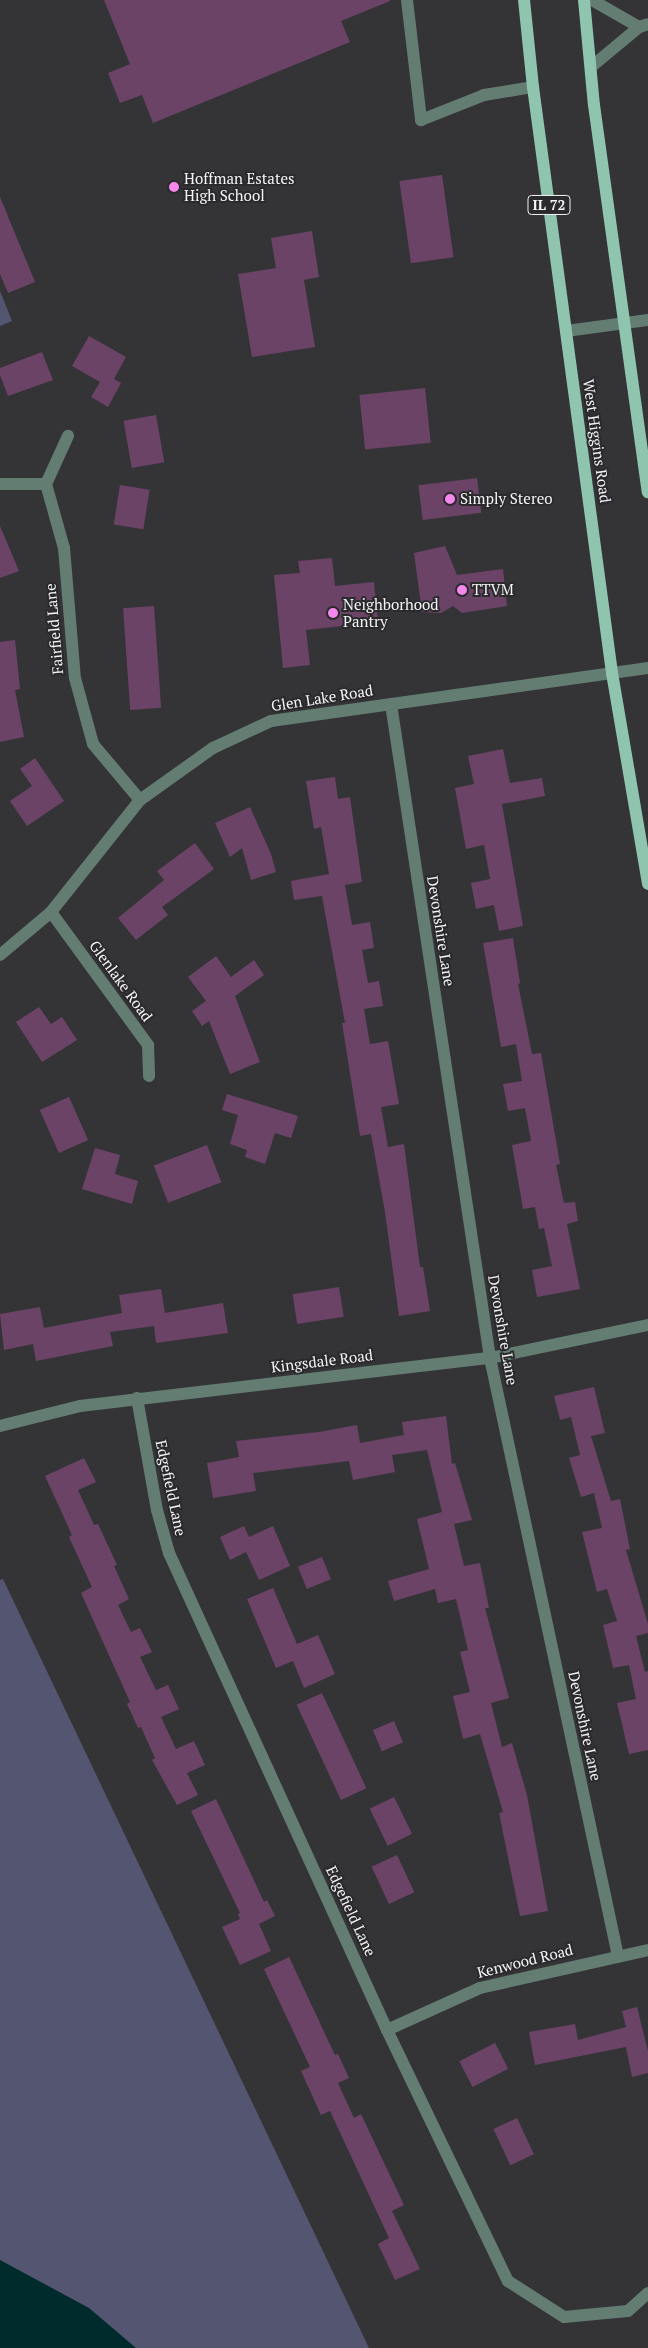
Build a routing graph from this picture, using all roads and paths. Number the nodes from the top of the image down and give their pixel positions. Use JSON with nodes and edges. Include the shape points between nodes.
{"nodes":[{"id":1,"x":407,"y":0,"type":"edge"},
{"id":2,"x":524,"y":0,"type":"edge"},
{"id":3,"x":584,"y":0,"type":"edge"},
{"id":4,"x":592,"y":0,"type":"edge"},
{"id":5,"x":643,"y":26,"type":"edge"},
{"id":6,"x":591,"y":66,"type":"junction"},
{"id":7,"x":533,"y":87,"type":"junction"},
{"id":8,"x":648,"y":320,"type":"edge"},
{"id":9,"x":625,"y":324,"type":"junction"},
{"id":10,"x":566,"y":331,"type":"junction"},
{"id":11,"x":68,"y":436,"type":"dead end"},
{"id":12,"x":0,"y":484,"type":"edge"},
{"id":13,"x":46,"y":484,"type":"junction"},
{"id":14,"x":648,"y":492,"type":"edge"},
{"id":15,"x":648,"y":668,"type":"edge"},
{"id":16,"x":612,"y":673,"type":"junction"},
{"id":17,"x":391,"y":704,"type":"junction"},
{"id":18,"x":140,"y":800,"type":"junction"},
{"id":19,"x":648,"y":884,"type":"edge"},
{"id":20,"x":51,"y":912,"type":"junction"},
{"id":21,"x":0,"y":955,"type":"edge"},
{"id":22,"x":149,"y":1076,"type":"dead end"},
{"id":23,"x":648,"y":1326,"type":"edge"},
{"id":24,"x":490,"y":1358,"type":"junction"},
{"id":25,"x":137,"y":1398,"type":"junction"},
{"id":26,"x":0,"y":1426,"type":"edge"},
{"id":27,"x":648,"y":1950,"type":"edge"},
{"id":28,"x":618,"y":1956,"type":"junction"},
{"id":29,"x":388,"y":2030,"type":"junction"},
{"id":30,"x":648,"y":2293,"type":"edge"}],
"edges":[{"from":1,"to":7,"type":"street","via":[[421,120],[484,95]]},
{"from":2,"to":7,"type":"main road","name":"West Higgins Road","number":"IL 72"},
{"from":3,"to":6,"type":"main road"},
{"from":4,"to":5,"type":"street"},
{"from":5,"to":6,"type":"street"},
{"from":6,"to":9,"type":"main road"},
{"from":7,"to":10,"type":"main road","name":"West Higgins Road","number":"IL 72"},
{"from":8,"to":9,"type":"street"},
{"from":9,"to":10,"type":"street"},
{"from":9,"to":14,"type":"main road"},
{"from":10,"to":16,"type":"main road","name":"West Higgins Road","number":"IL 72"},
{"from":11,"to":13,"type":"street"},
{"from":12,"to":13,"type":"street"},
{"from":13,"to":18,"type":"street","name":"Fairfield Lane","via":[[64,548],[75,678],[93,744]]},
{"from":15,"to":16,"type":"street","name":"Glen Lake Road"},
{"from":16,"to":17,"type":"street","name":"Glen Lake Road"},
{"from":16,"to":19,"type":"main road","name":"West Higgins Road","number":"IL 72"},
{"from":17,"to":18,"type":"street","name":"Glen Lake Road","via":[[271,721],[212,748]]},
{"from":17,"to":24,"type":"street","name":"Devonshire Lane"},
{"from":18,"to":20,"type":"street","name":"Glen Lake Road"},
{"from":20,"to":21,"type":"street","name":"Glen Lake Road"},
{"from":20,"to":22,"type":"street","name":"Glenlake Road","via":[[148,1046]]},
{"from":23,"to":24,"type":"street","name":"Kingsdale Road"},
{"from":24,"to":25,"type":"street","name":"Kingsdale Road"},
{"from":24,"to":28,"type":"street","name":"Devonshire Lane"},
{"from":25,"to":26,"type":"street","name":"Kingsdale Road","via":[[54,1411]]},
{"from":25,"to":29,"type":"street","name":"Edgefield Lane","via":[[157,1510],[169,1552]]},
{"from":27,"to":28,"type":"street","name":"Kenwood Road"},
{"from":28,"to":29,"type":"street","name":"Kenwood Road","via":[[480,1988]]},
{"from":29,"to":30,"type":"street","name":"Edgefield Lane","via":[[508,2281],[564,2317],[628,2311]]}]}
